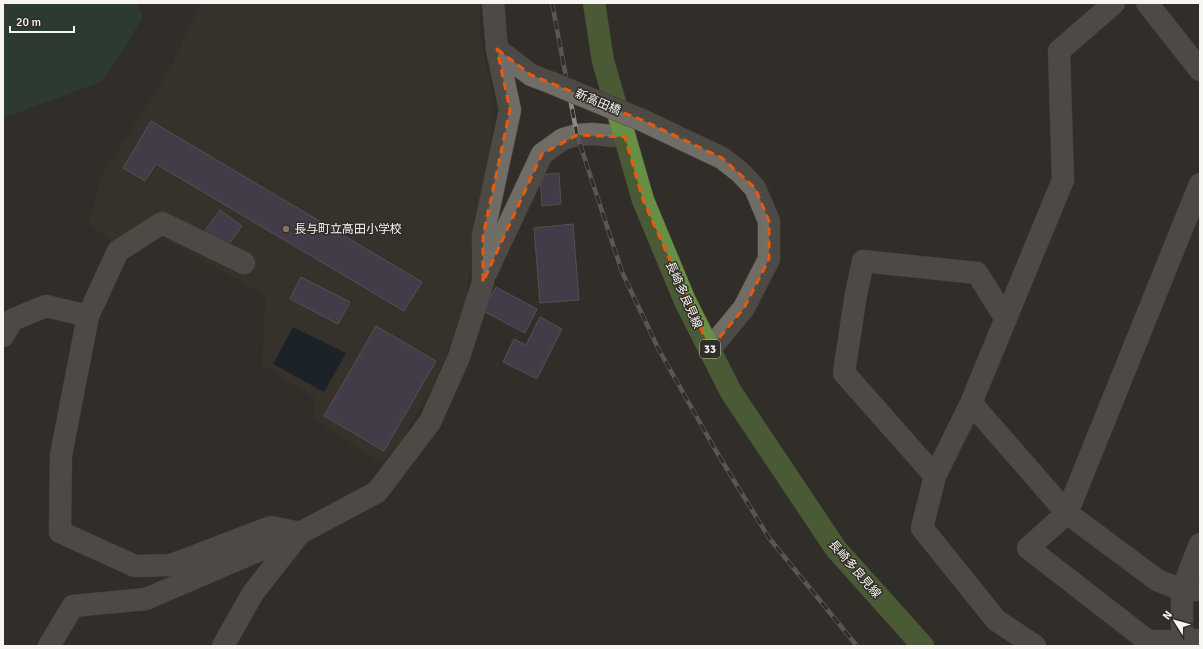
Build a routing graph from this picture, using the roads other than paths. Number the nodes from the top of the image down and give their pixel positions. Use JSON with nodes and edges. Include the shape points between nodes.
{"nodes":[{"id":1,"x":493,"y":3,"type":"edge"},
{"id":2,"x":594,"y":3,"type":"edge"},
{"id":3,"x":1114,"y":3,"type":"edge"},
{"id":4,"x":1147,"y":3,"type":"edge"},
{"id":5,"x":497,"y":49,"type":"junction"},
{"id":6,"x":1200,"y":70,"type":"edge"},
{"id":7,"x":625,"y":137,"type":"junction"},
{"id":8,"x":1200,"y":184,"type":"edge"},
{"id":9,"x":244,"y":263,"type":"dead end"},
{"id":10,"x":483,"y":282,"type":"junction"},
{"id":11,"x":88,"y":316,"type":"junction"},
{"id":12,"x":1006,"y":319,"type":"junction"},
{"id":13,"x":3,"y":336,"type":"edge"},
{"id":14,"x":710,"y":349,"type":"junction"},
{"id":15,"x":971,"y":403,"type":"junction"},
{"id":16,"x":935,"y":476,"type":"junction"},
{"id":17,"x":1067,"y":513,"type":"junction"},
{"id":18,"x":300,"y":533,"type":"junction"},
{"id":19,"x":1200,"y":544,"type":"edge"},
{"id":20,"x":1191,"y":590,"type":"edge"},
{"id":21,"x":1188,"y":642,"type":"edge"},
{"id":22,"x":49,"y":646,"type":"edge"},
{"id":23,"x":223,"y":646,"type":"edge"},
{"id":24,"x":923,"y":646,"type":"edge"},
{"id":25,"x":1035,"y":646,"type":"edge"}],
"edges":[{"from":1,"to":5,"type":"street"},
{"from":2,"to":7,"type":"main road","name":"長崎多良見線","number":"33","via":[[603,61]]},
{"from":3,"to":12,"type":"street","via":[[1059,51],[1063,180]]},
{"from":4,"to":6,"type":"street"},
{"from":5,"to":10,"type":"street","via":[[510,110],[483,236]]},
{"from":5,"to":14,"type":"street","name":"新高田橋","bridge":true,"via":[[531,75],[644,121],[722,158],[755,188],[769,221],[769,259],[744,308]]},
{"from":7,"to":10,"type":"street","via":[[577,135],[563,139],[542,154]]},
{"from":7,"to":14,"type":"main road","name":"長崎多良見線","number":"33","via":[[643,200]]},
{"from":8,"to":17,"type":"street"},
{"from":9,"to":11,"type":"street","via":[[162,223],[118,251]]},
{"from":10,"to":18,"type":"street","via":[[459,357],[430,422],[376,492]]},
{"from":11,"to":13,"type":"street","via":[[46,306],[12,320]]},
{"from":11,"to":18,"type":"street","via":[[61,455],[60,532],[135,566],[171,565],[271,527]]},
{"from":12,"to":15,"type":"street"},
{"from":12,"to":16,"type":"street","via":[[977,273],[863,261],[844,373]]},
{"from":14,"to":24,"type":"main road","name":"長崎多良見線","number":"33","via":[[731,392],[836,549]]},
{"from":15,"to":16,"type":"street"},
{"from":15,"to":17,"type":"street"},
{"from":16,"to":25,"type":"street","via":[[922,528],[996,620]]},
{"from":17,"to":20,"type":"street","via":[[1157,580]]},
{"from":17,"to":21,"type":"street","via":[[1028,548],[1148,641]]},
{"from":18,"to":22,"type":"street","via":[[146,599],[73,606]]},
{"from":18,"to":23,"type":"street","via":[[253,593]]},
{"from":19,"to":20,"type":"street"},
{"from":20,"to":21,"type":"street"}]}
